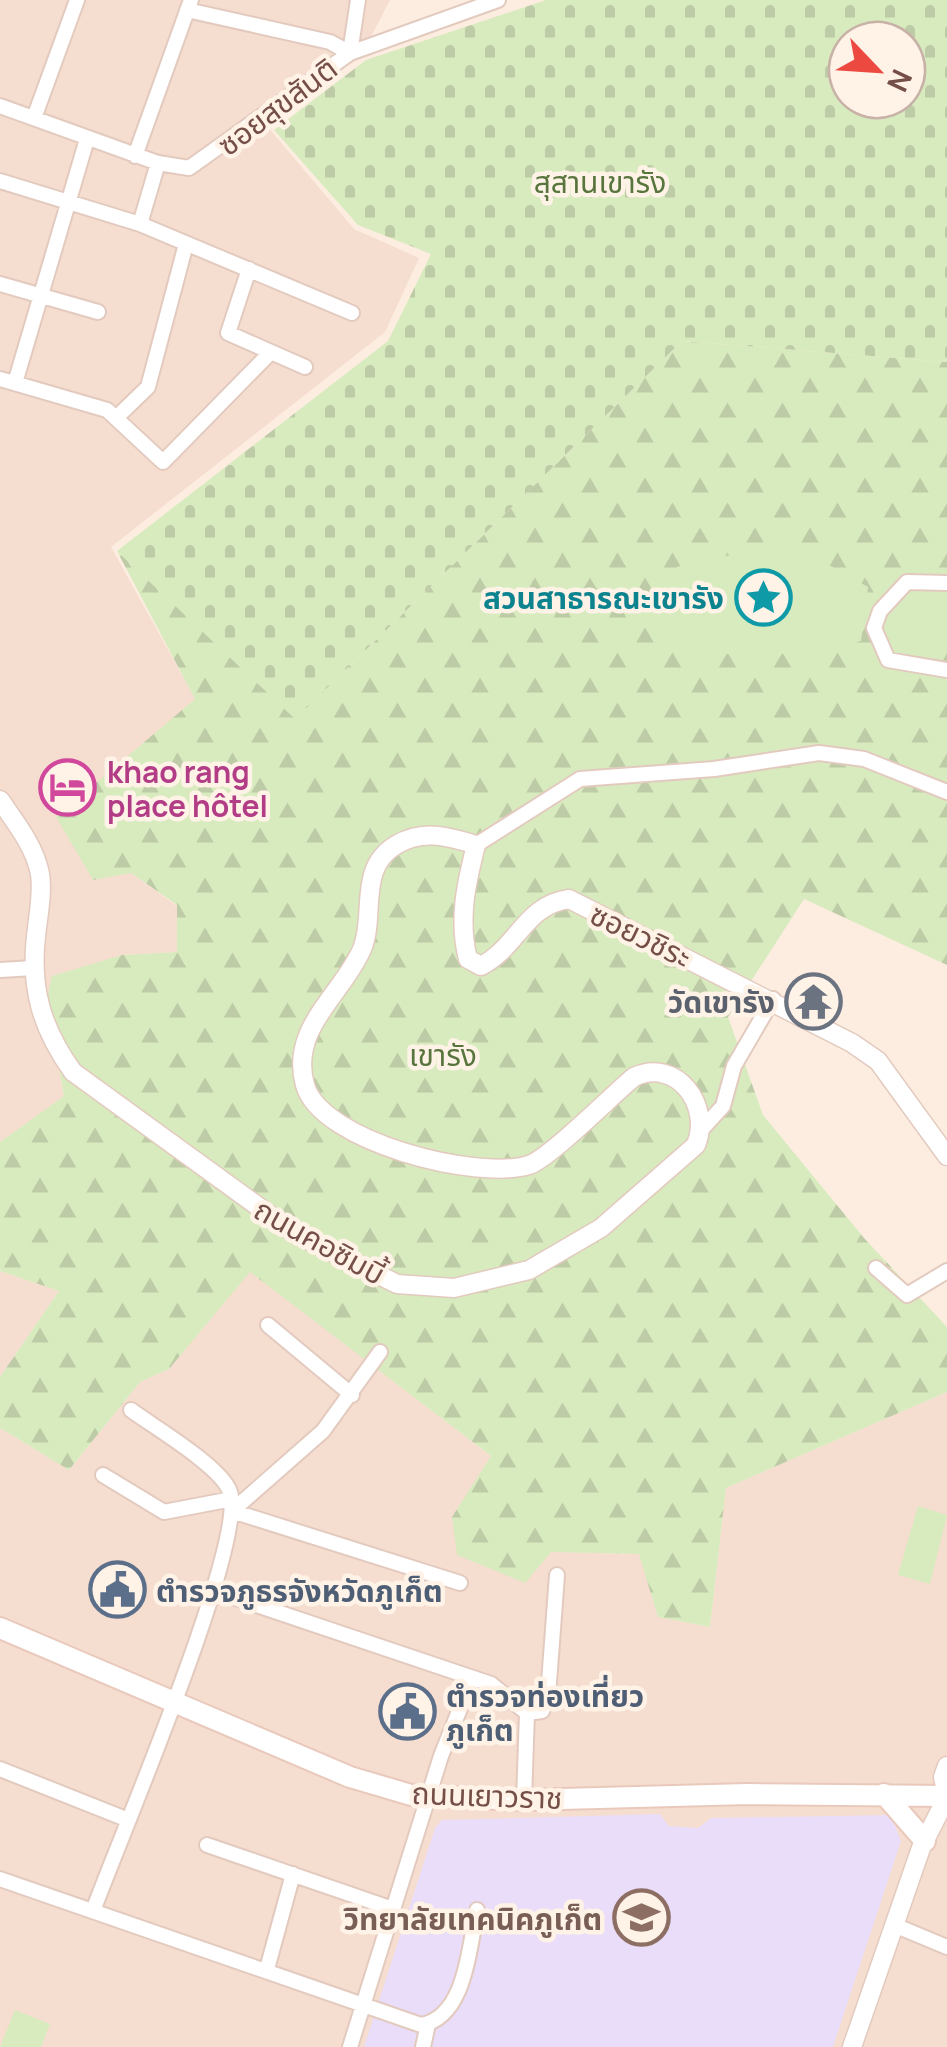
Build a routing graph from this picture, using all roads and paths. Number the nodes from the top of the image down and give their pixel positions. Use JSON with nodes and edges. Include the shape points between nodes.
{"nodes":[{"id":1,"x":77,"y":0,"type":"edge"},
{"id":2,"x":358,"y":0,"type":"edge"},
{"id":3,"x":498,"y":0,"type":"edge"},
{"id":4,"x":189,"y":5,"type":"edge"},
{"id":5,"x":350,"y":53,"type":"junction"},
{"id":6,"x":0,"y":106,"type":"edge"},
{"id":7,"x":34,"y":118,"type":"junction"},
{"id":8,"x":87,"y":139,"type":"junction"},
{"id":9,"x":135,"y":156,"type":"junction"},
{"id":10,"x":158,"y":164,"type":"junction"},
{"id":11,"x":0,"y":181,"type":"edge"},
{"id":12,"x":68,"y":201,"type":"junction"},
{"id":13,"x":140,"y":224,"type":"junction"},
{"id":14,"x":186,"y":244,"type":"junction"},
{"id":15,"x":249,"y":269,"type":"junction"},
{"id":16,"x":0,"y":284,"type":"edge"},
{"id":17,"x":40,"y":296,"type":"junction"},
{"id":18,"x":98,"y":312,"type":"dead end"},
{"id":19,"x":352,"y":313,"type":"dead end"},
{"id":20,"x":270,"y":352,"type":"junction"},
{"id":21,"x":305,"y":367,"type":"dead end"},
{"id":22,"x":8,"y":381,"type":"edge"},
{"id":23,"x":118,"y":416,"type":"junction"},
{"id":24,"x":947,"y":583,"type":"edge"},
{"id":25,"x":947,"y":670,"type":"edge"},
{"id":26,"x":947,"y":792,"type":"edge"},
{"id":27,"x":0,"y":800,"type":"edge"},
{"id":28,"x":476,"y":845,"type":"junction"},
{"id":29,"x":34,"y":968,"type":"junction"},
{"id":30,"x":0,"y":970,"type":"edge"},
{"id":31,"x":773,"y":999,"type":"junction"},
{"id":32,"x":703,"y":1128,"type":"junction"},
{"id":33,"x":947,"y":1156,"type":"edge"},
{"id":34,"x":876,"y":1268,"type":"dead end"},
{"id":35,"x":947,"y":1271,"type":"edge"},
{"id":36,"x":268,"y":1325,"type":"dead end"},
{"id":37,"x":380,"y":1352,"type":"dead end"},
{"id":38,"x":352,"y":1395,"type":"junction"},
{"id":39,"x":131,"y":1410,"type":"dead end"},
{"id":40,"x":103,"y":1475,"type":"dead end"},
{"id":41,"x":232,"y":1505,"type":"junction"},
{"id":42,"x":557,"y":1574,"type":"dead end"},
{"id":43,"x":460,"y":1583,"type":"dead end"},
{"id":44,"x":216,"y":1592,"type":"junction"},
{"id":45,"x":0,"y":1628,"type":"edge"},
{"id":46,"x":471,"y":1681,"type":"junction"},
{"id":47,"x":172,"y":1704,"type":"junction"},
{"id":48,"x":527,"y":1713,"type":"junction"},
{"id":49,"x":947,"y":1766,"type":"edge"},
{"id":50,"x":0,"y":1769,"type":"edge"},
{"id":51,"x":884,"y":1794,"type":"junction"},
{"id":52,"x":431,"y":1796,"type":"junction"},
{"id":53,"x":947,"y":1796,"type":"edge"},
{"id":54,"x":524,"y":1800,"type":"junction"},
{"id":55,"x":126,"y":1819,"type":"junction"},
{"id":56,"x":925,"y":1840,"type":"junction"},
{"id":57,"x":207,"y":1845,"type":"dead end"},
{"id":58,"x":293,"y":1874,"type":"junction"},
{"id":59,"x":0,"y":1879,"type":"edge"},
{"id":60,"x":393,"y":1909,"type":"junction"},
{"id":61,"x":93,"y":1910,"type":"junction"},
{"id":62,"x":477,"y":1910,"type":"dead end"},
{"id":63,"x":894,"y":1925,"type":"junction"},
{"id":64,"x":947,"y":1947,"type":"edge"},
{"id":65,"x":267,"y":1969,"type":"junction"},
{"id":66,"x":364,"y":2004,"type":"junction"},
{"id":67,"x":428,"y":2024,"type":"junction"},
{"id":68,"x":350,"y":2047,"type":"edge"},
{"id":69,"x":423,"y":2047,"type":"edge"},
{"id":70,"x":852,"y":2047,"type":"edge"}],
"edges":[{"from":1,"to":7,"type":"street"},
{"from":2,"to":5,"type":"street"},
{"from":3,"to":5,"type":"street","name":"ซอยสุขสันติ"},
{"from":4,"to":5,"type":"street"},
{"from":4,"to":9,"type":"street"},
{"from":5,"to":10,"type":"street","name":"ซอยสุขสันติ","via":[[204,161],[189,168]]},
{"from":6,"to":7,"type":"street","name":"ซอยสุขสันติ"},
{"from":7,"to":8,"type":"street","name":"ซอยสุขสันติ"},
{"from":8,"to":9,"type":"street","name":"ซอยสุขสันติ"},
{"from":8,"to":12,"type":"street"},
{"from":9,"to":10,"type":"street","name":"ซอยสุขสันติ"},
{"from":10,"to":13,"type":"street"},
{"from":11,"to":12,"type":"street"},
{"from":12,"to":13,"type":"street"},
{"from":12,"to":17,"type":"street"},
{"from":13,"to":14,"type":"street"},
{"from":14,"to":15,"type":"street"},
{"from":14,"to":23,"type":"street","via":[[148,387]]},
{"from":15,"to":19,"type":"street"},
{"from":15,"to":20,"type":"street","via":[[228,333]]},
{"from":16,"to":17,"type":"street"},
{"from":17,"to":18,"type":"street"},
{"from":17,"to":22,"type":"street"},
{"from":20,"to":21,"type":"street"},
{"from":20,"to":23,"type":"street","via":[[163,462]]},
{"from":22,"to":23,"type":"street"},
{"from":24,"to":25,"type":"street","via":[[908,582],[880,611],[874,628],[888,660]]},
{"from":26,"to":28,"type":"street","via":[[864,759],[819,753],[580,779]]},
{"from":27,"to":29,"type":"street","name":"ถนนคอซิมบี้","via":[[29,843],[40,875]]},
{"from":28,"to":31,"type":"street","name":"ซอยวชิระ","via":[[464,893],[463,940],[468,959],[481,966],[497,958],[533,914],[569,899]]},
{"from":28,"to":32,"type":"street","via":[[427,833],[393,846],[369,882],[364,945],[320,1006],[303,1053],[305,1086],[322,1109],[375,1144],[431,1162],[480,1168],[531,1164],[650,1069],[666,1072],[694,1096]]},
{"from":29,"to":30,"type":"street"},
{"from":29,"to":32,"type":"street","name":"ถนนคอซิมบี้","via":[[38,1011],[73,1072],[296,1234],[397,1284],[454,1288],[529,1270],[601,1228],[696,1146]]},
{"from":31,"to":32,"type":"street","via":[[734,1066],[723,1106]]},
{"from":31,"to":33,"type":"street","name":"ซอยวชิระ","via":[[878,1061]]},
{"from":34,"to":35,"type":"street","via":[[907,1295]]},
{"from":36,"to":38,"type":"street"},
{"from":37,"to":38,"type":"street"},
{"from":38,"to":41,"type":"street","via":[[323,1431]]},
{"from":39,"to":41,"type":"street","via":[[225,1481]]},
{"from":40,"to":41,"type":"street","via":[[164,1512]]},
{"from":41,"to":43,"type":"street"},
{"from":41,"to":44,"type":"street"},
{"from":42,"to":48,"type":"street","via":[[548,1696],[542,1711]]},
{"from":44,"to":46,"type":"street"},
{"from":44,"to":47,"type":"street"},
{"from":45,"to":47,"type":"main road","name":"ถนนเยาวราช"},
{"from":46,"to":48,"type":"street","via":[[492,1684]]},
{"from":46,"to":52,"type":"street"},
{"from":47,"to":52,"type":"main road","name":"ถนนเยาวราช","via":[[371,1785]]},
{"from":47,"to":55,"type":"street"},
{"from":48,"to":54,"type":"street"},
{"from":49,"to":53,"type":"street"},
{"from":50,"to":55,"type":"street"},
{"from":51,"to":53,"type":"main road","name":"ถนนเยาวราช"},
{"from":51,"to":54,"type":"main road","name":"ถนนเยาวราช"},
{"from":51,"to":56,"type":"main road"},
{"from":52,"to":54,"type":"main road","name":"ถนนเยาวราช"},
{"from":52,"to":60,"type":"street"},
{"from":53,"to":56,"type":"street"},
{"from":55,"to":61,"type":"street"},
{"from":56,"to":63,"type":"street"},
{"from":57,"to":58,"type":"street"},
{"from":58,"to":60,"type":"street"},
{"from":58,"to":65,"type":"street"},
{"from":59,"to":61,"type":"street"},
{"from":60,"to":66,"type":"street"},
{"from":61,"to":65,"type":"street"},
{"from":62,"to":67,"type":"street","via":[[456,1996]]},
{"from":63,"to":64,"type":"street"},
{"from":63,"to":70,"type":"street"},
{"from":65,"to":66,"type":"street"},
{"from":66,"to":67,"type":"street"},
{"from":66,"to":68,"type":"street"},
{"from":67,"to":69,"type":"street"}]}
